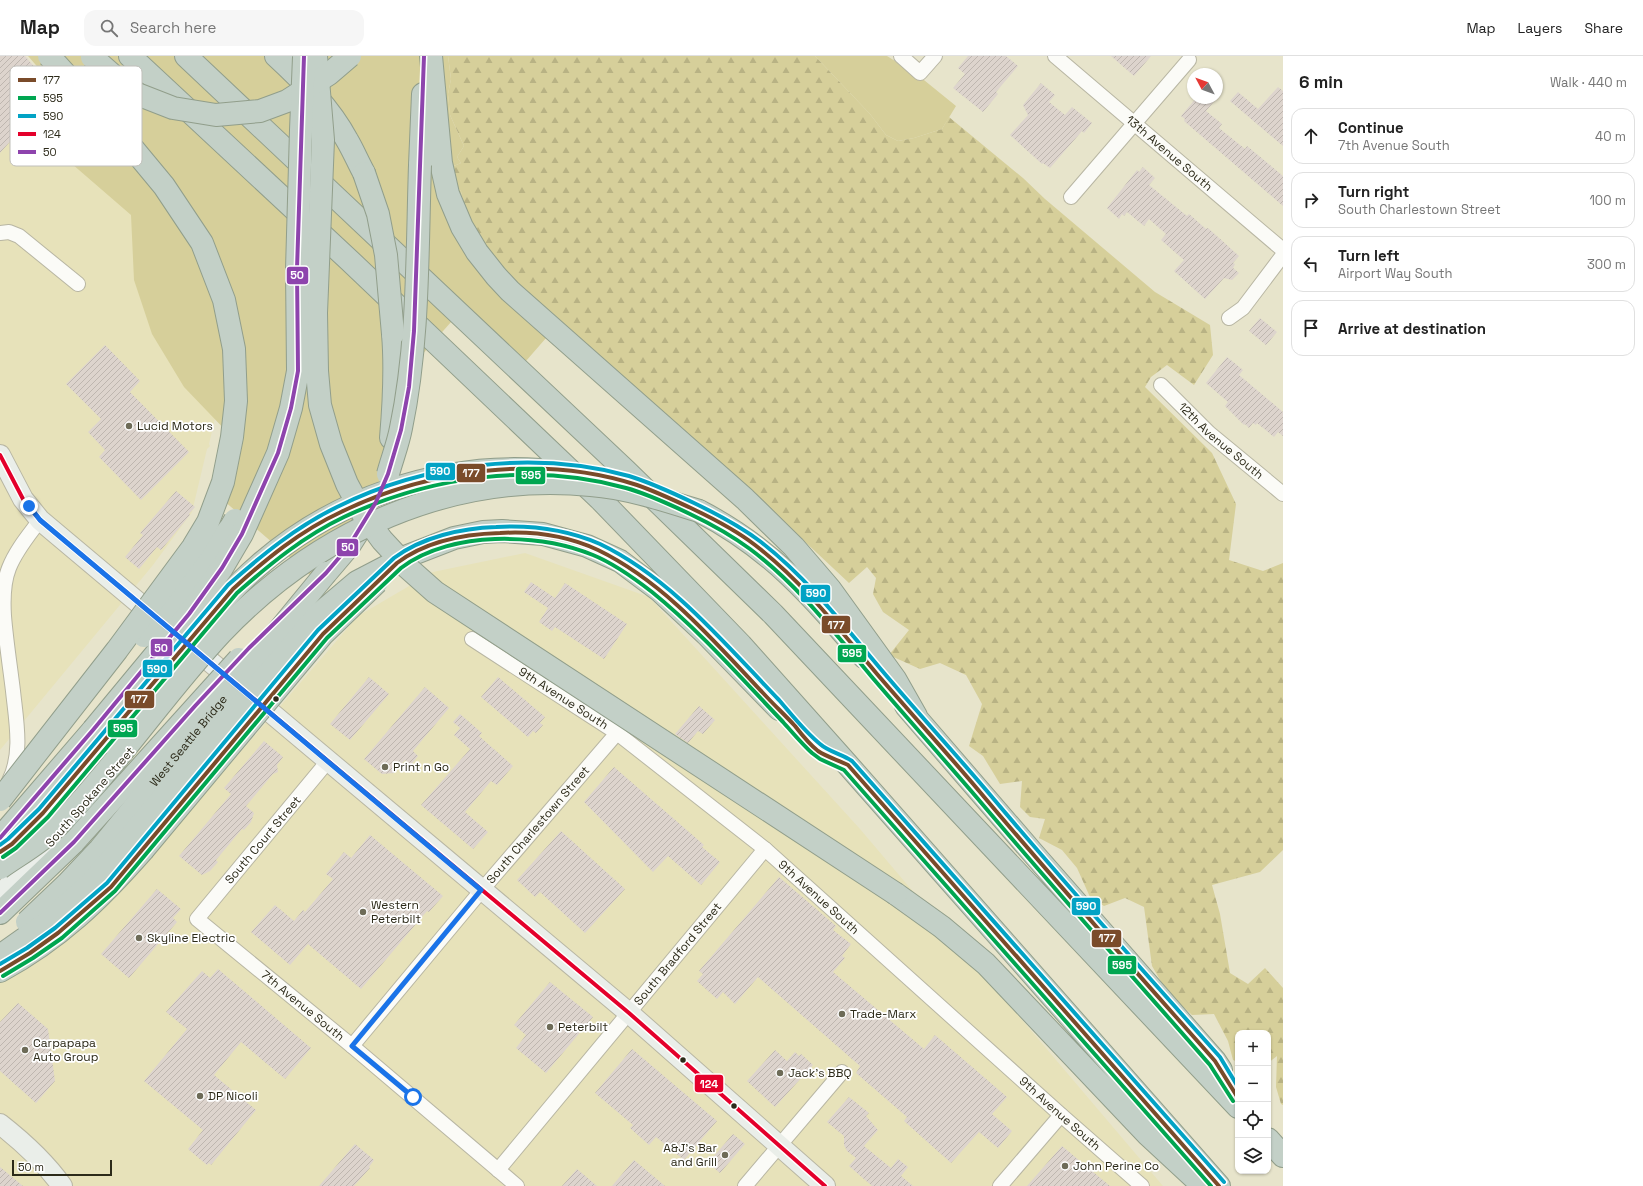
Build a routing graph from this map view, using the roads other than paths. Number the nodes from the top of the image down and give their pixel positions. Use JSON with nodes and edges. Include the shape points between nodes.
{"nodes":[{"id":1,"x":49,"y":56,"type":"edge"},
{"id":2,"x":90,"y":56,"type":"edge"},
{"id":3,"x":130,"y":56,"type":"edge"},
{"id":4,"x":186,"y":56,"type":"edge"},
{"id":5,"x":276,"y":56,"type":"edge"},
{"id":6,"x":304,"y":56,"type":"edge"},
{"id":7,"x":316,"y":56,"type":"edge"},
{"id":8,"x":350,"y":56,"type":"edge"},
{"id":9,"x":424,"y":56,"type":"edge"},
{"id":10,"x":431,"y":56,"type":"edge"},
{"id":11,"x":901,"y":56,"type":"edge"},
{"id":12,"x":935,"y":56,"type":"edge"},
{"id":13,"x":1055,"y":56,"type":"edge"},
{"id":14,"x":1189,"y":60,"type":"dead end"},
{"id":15,"x":58,"y":66,"type":"edge"},
{"id":16,"x":102,"y":66,"type":"edge"},
{"id":17,"x":141,"y":66,"type":"edge"},
{"id":18,"x":142,"y":67,"type":"edge"},
{"id":19,"x":142,"y":96,"type":"edge"},
{"id":20,"x":1134,"y":124,"type":"junction"},
{"id":21,"x":142,"y":159,"type":"edge"},
{"id":22,"x":1071,"y":197,"type":"dead end"},
{"id":23,"x":0,"y":233,"type":"edge"},
{"id":24,"x":1283,"y":250,"type":"edge"},
{"id":25,"x":1283,"y":255,"type":"edge"},
{"id":26,"x":297,"y":269,"type":"junction"},
{"id":27,"x":78,"y":284,"type":"dead end"},
{"id":28,"x":1229,"y":318,"type":"dead end"},
{"id":29,"x":1160,"y":385,"type":"dead end"},
{"id":30,"x":0,"y":455,"type":"edge"},
{"id":31,"x":388,"y":474,"type":"junction"},
{"id":32,"x":1283,"y":494,"type":"edge"},
{"id":33,"x":699,"y":511,"type":"junction"},
{"id":34,"x":40,"y":520,"type":"junction"},
{"id":35,"x":405,"y":558,"type":"junction"},
{"id":36,"x":326,"y":573,"type":"junction"},
{"id":37,"x":822,"y":595,"type":"junction"},
{"id":38,"x":472,"y":639,"type":"dead end"},
{"id":39,"x":735,"y":651,"type":"junction"},
{"id":40,"x":207,"y":660,"type":"junction"},
{"id":41,"x":617,"y":733,"type":"junction"},
{"id":42,"x":99,"y":736,"type":"junction"},
{"id":43,"x":328,"y":761,"type":"junction"},
{"id":44,"x":0,"y":793,"type":"edge"},
{"id":45,"x":0,"y":800,"type":"edge"},
{"id":46,"x":0,"y":808,"type":"edge"},
{"id":47,"x":0,"y":838,"type":"edge"},
{"id":48,"x":765,"y":849,"type":"junction"},
{"id":49,"x":0,"y":852,"type":"edge"},
{"id":50,"x":5,"y":877,"type":"edge"},
{"id":51,"x":481,"y":890,"type":"junction"},
{"id":52,"x":0,"y":896,"type":"edge"},
{"id":53,"x":0,"y":912,"type":"edge"},
{"id":54,"x":197,"y":919,"type":"joint"},
{"id":55,"x":0,"y":942,"type":"edge"},
{"id":56,"x":0,"y":956,"type":"edge"},
{"id":57,"x":0,"y":971,"type":"edge"},
{"id":58,"x":629,"y":1013,"type":"junction"},
{"id":59,"x":352,"y":1046,"type":"junction"},
{"id":60,"x":842,"y":1072,"type":"dead end"},
{"id":61,"x":1235,"y":1093,"type":"edge"},
{"id":62,"x":1235,"y":1103,"type":"edge"},
{"id":63,"x":1061,"y":1116,"type":"junction"},
{"id":64,"x":0,"y":1124,"type":"edge"},
{"id":65,"x":1271,"y":1142,"type":"edge"},
{"id":66,"x":779,"y":1146,"type":"junction"},
{"id":67,"x":1283,"y":1156,"type":"edge"},
{"id":68,"x":498,"y":1170,"type":"junction"},
{"id":69,"x":62,"y":1186,"type":"edge"},
{"id":70,"x":517,"y":1186,"type":"edge"},
{"id":71,"x":745,"y":1186,"type":"edge"},
{"id":72,"x":825,"y":1186,"type":"edge"},
{"id":73,"x":1000,"y":1186,"type":"edge"},
{"id":74,"x":1142,"y":1186,"type":"edge"},
{"id":75,"x":1203,"y":1186,"type":"edge"},
{"id":76,"x":1219,"y":1186,"type":"edge"}],
"edges":[{"from":1,"to":15,"type":"highway","bridge":true},
{"from":2,"to":16,"type":"highway","bridge":true},
{"from":3,"to":17,"type":"highway","bridge":true},
{"from":4,"to":62,"type":"highway","bridge":true,"via":[[625,470],[772,614]]},
{"from":5,"to":31,"type":"highway","bridge":true,"via":[[323,105],[347,139],[364,173],[378,214],[386,254],[395,376]]},
{"from":6,"to":26,"type":"highway","bridge":true},
{"from":7,"to":75,"type":"highway","bridge":true,"via":[[323,140],[316,314],[320,405],[330,444],[346,484],[382,540],[435,592],[896,894],[942,927],[986,964],[1148,1135]]},
{"from":8,"to":19,"type":"highway","bridge":true,"via":[[329,74],[286,101],[260,111],[216,115],[173,108]]},
{"from":9,"to":31,"type":"highway","name":"West Seattle Bridge","bridge":true,"via":[[414,331],[409,387],[401,430]]},
{"from":10,"to":37,"type":"highway","via":[[441,164],[446,187],[462,228],[480,257],[515,296],[770,522],[804,557]]},
{"from":11,"to":12,"type":"street","via":[[920,72]]},
{"from":13,"to":20,"type":"street","name":"13th Avenue South"},
{"from":14,"to":20,"type":"street"},
{"from":18,"to":39,"type":"highway","bridge":true,"via":[[600,499]]},
{"from":20,"to":22,"type":"street"},
{"from":20,"to":24,"type":"street","name":"13th Avenue South"},
{"from":21,"to":45,"type":"highway","bridge":true,"via":[[164,186],[202,244],[224,300],[234,348],[236,401],[232,436],[222,482],[208,522],[193,547],[117,650]]},
{"from":23,"to":27,"type":"street","via":[[9,232],[19,236]]},
{"from":25,"to":28,"type":"street","via":[[1242,308]]},
{"from":26,"to":42,"type":"highway","bridge":true,"via":[[298,371],[291,408],[275,460],[242,534],[222,568]]},
{"from":26,"to":46,"type":"highway","bridge":true,"via":[[289,370],[271,442],[231,527],[177,597]]},
{"from":29,"to":32,"type":"street","name":"12th Avenue South","via":[[1209,433]]},
{"from":30,"to":34,"type":"main road","via":[[23,499]]},
{"from":31,"to":36,"type":"highway","name":"West Seattle Bridge","bridge":true,"via":[[376,502],[348,546]]},
{"from":33,"to":37,"type":"highway","via":[[755,545],[786,571]]},
{"from":33,"to":42,"type":"highway","bridge":true,"via":[[633,484],[576,472],[532,469],[458,473],[390,490],[316,524],[259,565]]},
{"from":33,"to":50,"type":"highway","bridge":true,"via":[[610,487],[524,483],[481,488],[444,497],[392,514],[344,537],[312,556],[244,610],[210,645],[62,822]]},
{"from":34,"to":40,"type":"main road"},
{"from":34,"to":44,"type":"street","via":[[8,568],[4,586],[5,629],[18,731],[14,771]]},
{"from":35,"to":39,"type":"highway","via":[[454,538],[483,532],[534,533],[578,543],[612,557],[643,578],[698,625]]},
{"from":35,"to":56,"type":"highway","bridge":true,"via":[[357,582],[317,616],[91,883],[48,922]]},
{"from":35,"to":57,"type":"highway","bridge":true,"via":[[323,634],[111,887],[81,916],[34,952]]},
{"from":36,"to":53,"type":"highway","bridge":true,"via":[[233,665],[74,842]]},
{"from":36,"to":55,"type":"highway","name":"West Seattle Bridge","bridge":true,"via":[[100,849],[32,918]]},
{"from":37,"to":61,"type":"highway","via":[[886,684],[1215,1061]]},
{"from":38,"to":41,"type":"street","name":"9th Avenue South"},
{"from":39,"to":76,"type":"highway","via":[[817,750],[848,765]]},
{"from":40,"to":43,"type":"main road"},
{"from":40,"to":50,"type":"main road","name":"South Spokane Street","via":[[62,830]]},
{"from":41,"to":48,"type":"street","name":"9th Avenue South"},
{"from":41,"to":51,"type":"street","name":"South Charlestown Street"},
{"from":42,"to":47,"type":"highway"},
{"from":42,"to":49,"type":"highway","via":[[30,827]]},
{"from":43,"to":51,"type":"main road"},
{"from":43,"to":54,"type":"street","name":"South Court Street"},
{"from":48,"to":58,"type":"street","name":"South Bradford Street"},
{"from":48,"to":63,"type":"street","name":"9th Avenue South"},
{"from":50,"to":52,"type":"main road","name":"South Spokane Street"},
{"from":51,"to":58,"type":"main road"},
{"from":51,"to":59,"type":"street","name":"South Charlestown Street"},
{"from":54,"to":59,"type":"street","name":"7th Avenue South"},
{"from":58,"to":66,"type":"main road"},
{"from":58,"to":68,"type":"street","name":"South Bradford Street"},
{"from":59,"to":68,"type":"street","name":"7th Avenue South"},
{"from":60,"to":66,"type":"street"},
{"from":63,"to":73,"type":"street"},
{"from":63,"to":74,"type":"street","name":"9th Avenue South"},
{"from":64,"to":69,"type":"main road","via":[[43,1162]]},
{"from":65,"to":67,"type":"highway"},
{"from":66,"to":71,"type":"street"},
{"from":66,"to":72,"type":"main road"},
{"from":68,"to":70,"type":"street","name":"7th Avenue South"}]}
